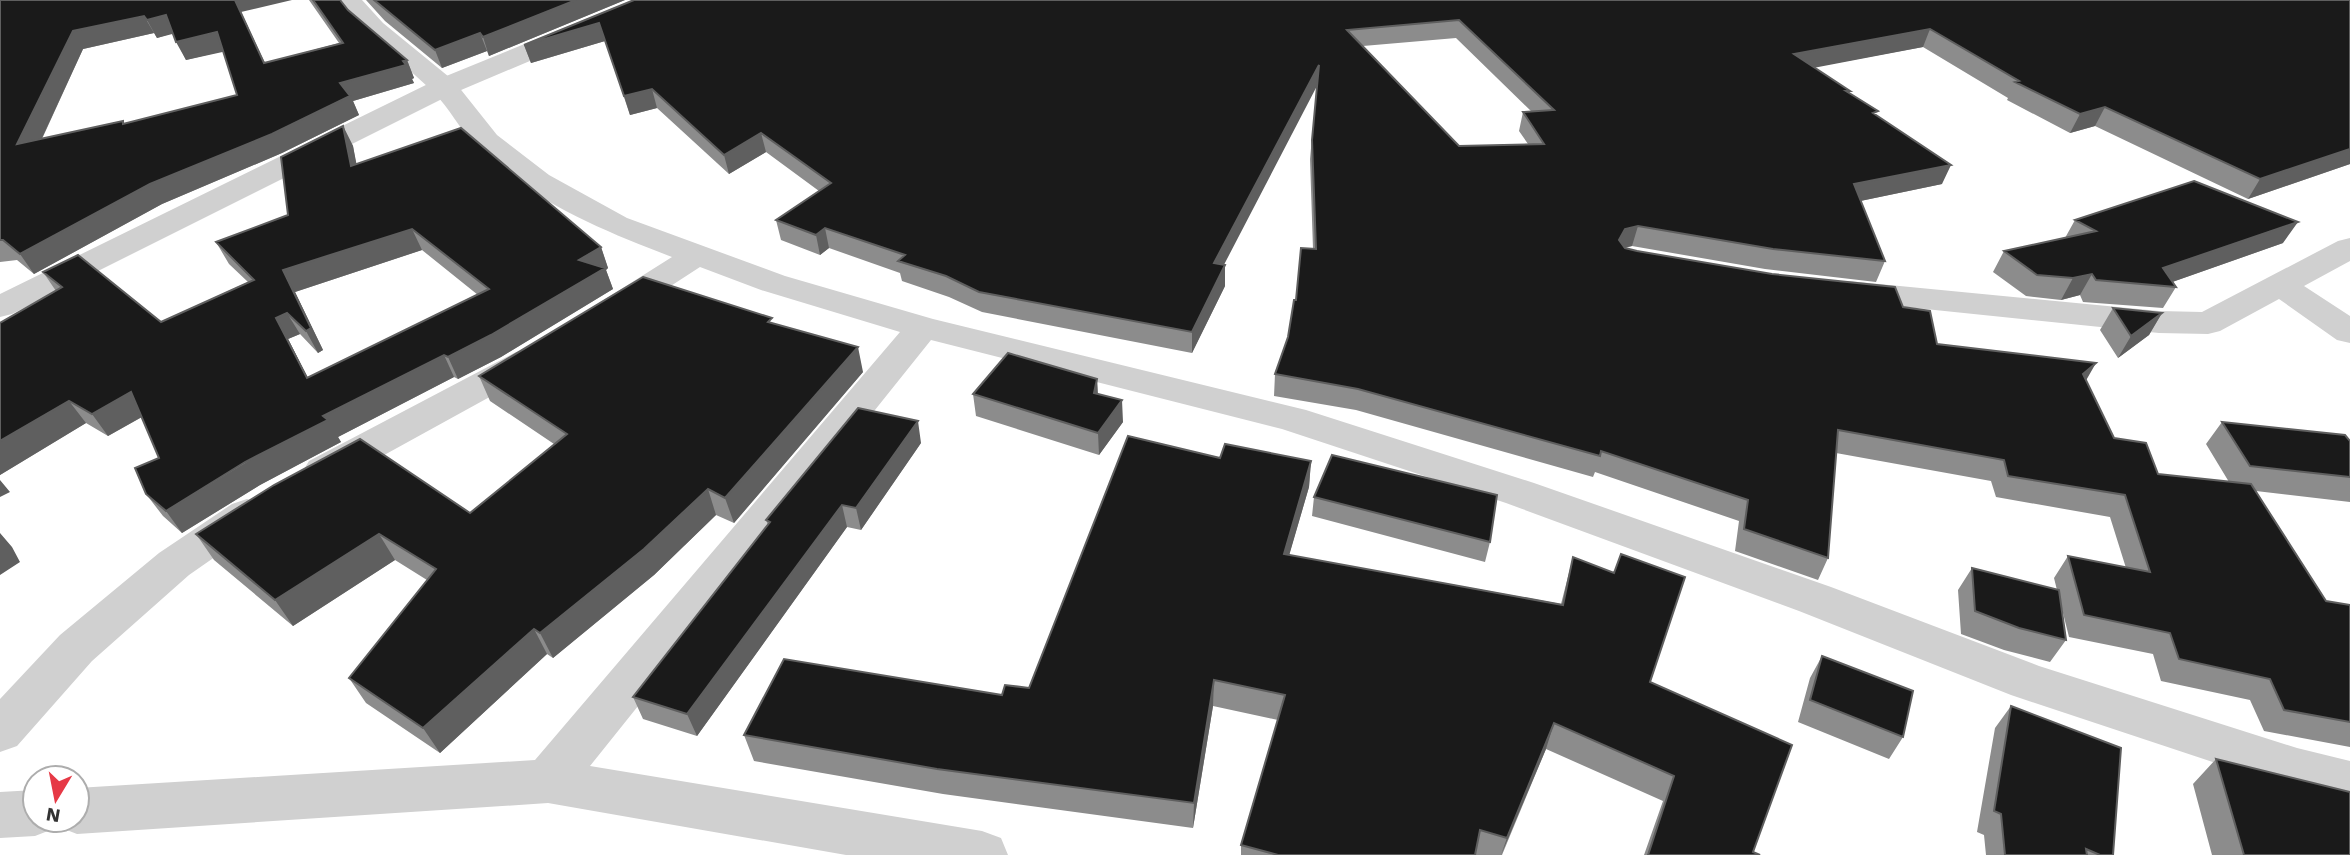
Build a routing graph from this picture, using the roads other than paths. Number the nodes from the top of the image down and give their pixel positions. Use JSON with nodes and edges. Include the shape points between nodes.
{"nodes":[{"id":1,"x":348,"y":0,"type":"edge"},
{"id":2,"x":653,"y":0,"type":"edge"},
{"id":3,"x":444,"y":87,"type":"junction"},
{"id":4,"x":2350,"y":248,"type":"edge"},
{"id":5,"x":697,"y":255,"type":"junction"},
{"id":6,"x":2279,"y":284,"type":"junction"},
{"id":7,"x":1817,"y":288,"type":"edge"},
{"id":8,"x":0,"y":307,"type":"edge"},
{"id":9,"x":923,"y":327,"type":"junction"},
{"id":10,"x":2350,"y":332,"type":"edge"},
{"id":11,"x":0,"y":732,"type":"edge"},
{"id":12,"x":548,"y":781,"type":"junction"},
{"id":13,"x":2350,"y":783,"type":"edge"},
{"id":14,"x":91,"y":810,"type":"edge"},
{"id":15,"x":21,"y":814,"type":"edge"},
{"id":16,"x":0,"y":815,"type":"edge"},
{"id":17,"x":982,"y":855,"type":"edge"}],
"edges":[{"from":1,"to":3,"type":"street"},
{"from":2,"to":3,"type":"street"},
{"from":3,"to":5,"type":"street","via":[[487,141],[538,181],[615,225]]},
{"from":3,"to":8,"type":"street"},
{"from":4,"to":6,"type":"street"},
{"from":5,"to":9,"type":"street","via":[[773,283]]},
{"from":5,"to":11,"type":"street","via":[[572,335],[279,494],[174,564],[75,648]]},
{"from":6,"to":7,"type":"street","via":[[2208,323]]},
{"from":6,"to":10,"type":"street"},
{"from":9,"to":12,"type":"street"},
{"from":9,"to":13,"type":"street","via":[[1304,423],[1520,493],[1815,599],[2028,682]]},
{"from":12,"to":14,"type":"street"},
{"from":12,"to":17,"type":"street"},
{"from":15,"to":16,"type":"street"}]}
